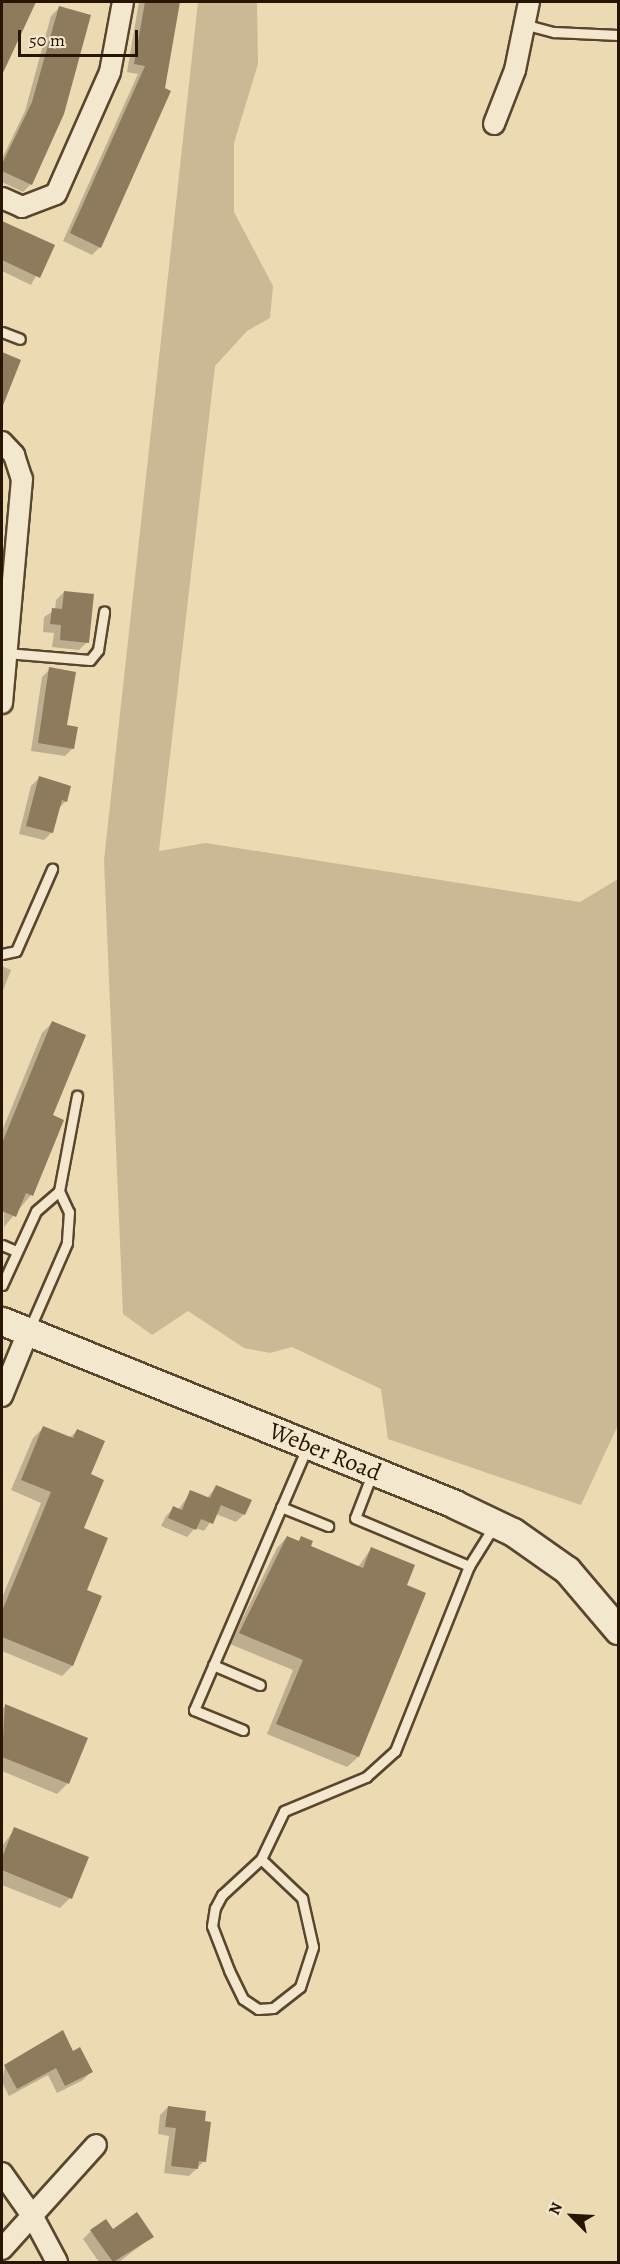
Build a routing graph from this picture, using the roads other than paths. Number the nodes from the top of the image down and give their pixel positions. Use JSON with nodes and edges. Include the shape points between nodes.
{"nodes":[{"id":1,"x":123,"y":2,"type":"edge"},
{"id":2,"x":529,"y":2,"type":"edge"},
{"id":3,"x":527,"y":25,"type":"junction"},
{"id":4,"x":618,"y":35,"type":"edge"},
{"id":5,"x":494,"y":124,"type":"dead end"},
{"id":6,"x":2,"y":198,"type":"edge"},
{"id":7,"x":2,"y":332,"type":"edge"},
{"id":8,"x":20,"y":339,"type":"dead end"},
{"id":9,"x":2,"y":442,"type":"edge"},
{"id":10,"x":9,"y":551,"type":"edge"},
{"id":11,"x":104,"y":611,"type":"dead end"},
{"id":12,"x":5,"y":644,"type":"edge"},
{"id":13,"x":2,"y":702,"type":"edge"},
{"id":14,"x":52,"y":869,"type":"dead end"},
{"id":15,"x":2,"y":954,"type":"edge"},
{"id":16,"x":77,"y":1096,"type":"dead end"},
{"id":17,"x":59,"y":1191,"type":"junction"},
{"id":18,"x":2,"y":1245,"type":"edge"},
{"id":19,"x":16,"y":1251,"type":"junction"},
{"id":20,"x":2,"y":1285,"type":"edge"},
{"id":21,"x":2,"y":1321,"type":"edge"},
{"id":22,"x":28,"y":1332,"type":"junction"},
{"id":23,"x":2,"y":1396,"type":"edge"},
{"id":24,"x":308,"y":1445,"type":"junction"},
{"id":25,"x":373,"y":1471,"type":"junction"},
{"id":26,"x":281,"y":1507,"type":"junction"},
{"id":27,"x":495,"y":1523,"type":"junction"},
{"id":28,"x":328,"y":1526,"type":"dead end"},
{"id":29,"x":470,"y":1566,"type":"junction"},
{"id":30,"x":618,"y":1630,"type":"edge"},
{"id":31,"x":213,"y":1665,"type":"junction"},
{"id":32,"x":260,"y":1685,"type":"dead end"},
{"id":33,"x":243,"y":1730,"type":"dead end"},
{"id":34,"x":261,"y":1859,"type":"junction"},
{"id":35,"x":96,"y":2145,"type":"dead end"},
{"id":36,"x":2,"y":2173,"type":"edge"},
{"id":37,"x":33,"y":2217,"type":"junction"},
{"id":38,"x":2,"y":2249,"type":"edge"},
{"id":39,"x":57,"y":2262,"type":"edge"}],
"edges":[{"from":1,"to":6,"type":"street","via":[[110,72],[56,194],[22,207]]},
{"from":2,"to":3,"type":"street"},
{"from":3,"to":4,"type":"lane","via":[[554,33]]},
{"from":3,"to":5,"type":"street"},
{"from":7,"to":8,"type":"lane"},
{"from":9,"to":10,"type":"street","via":[[14,455],[22,479]]},
{"from":10,"to":12,"type":"street"},
{"from":11,"to":12,"type":"lane","via":[[98,650],[90,660]]},
{"from":12,"to":13,"type":"street"},
{"from":14,"to":15,"type":"lane","via":[[16,951]]},
{"from":16,"to":17,"type":"lane"},
{"from":17,"to":19,"type":"lane","via":[[36,1211]]},
{"from":17,"to":22,"type":"lane","via":[[69,1212],[67,1243],[41,1310]]},
{"from":18,"to":19,"type":"lane"},
{"from":19,"to":20,"type":"lane"},
{"from":21,"to":22,"type":"main road","name":"Weber Road"},
{"from":22,"to":23,"type":"street"},
{"from":22,"to":24,"type":"main road","name":"Weber Road"},
{"from":24,"to":25,"type":"main road","name":"Weber Road"},
{"from":24,"to":26,"type":"lane"},
{"from":25,"to":27,"type":"main road","name":"Weber Road"},
{"from":25,"to":29,"type":"lane","via":[[355,1518]]},
{"from":26,"to":28,"type":"lane"},
{"from":26,"to":31,"type":"lane"},
{"from":27,"to":29,"type":"lane"},
{"from":27,"to":30,"type":"main road","name":"Weber Road","via":[[567,1570]]},
{"from":29,"to":34,"type":"lane","via":[[394,1751],[366,1777],[284,1810]]},
{"from":31,"to":32,"type":"lane"},
{"from":31,"to":33,"type":"lane","via":[[194,1710]]},
{"from":34,"to":34,"type":"lane","via":[[222,1896],[212,1926],[243,1999],[258,2009],[273,2008],[300,1987],[313,1947],[302,1898]]},
{"from":35,"to":37,"type":"street"},
{"from":36,"to":37,"type":"street"},
{"from":37,"to":38,"type":"street"},
{"from":37,"to":39,"type":"street"}]}
